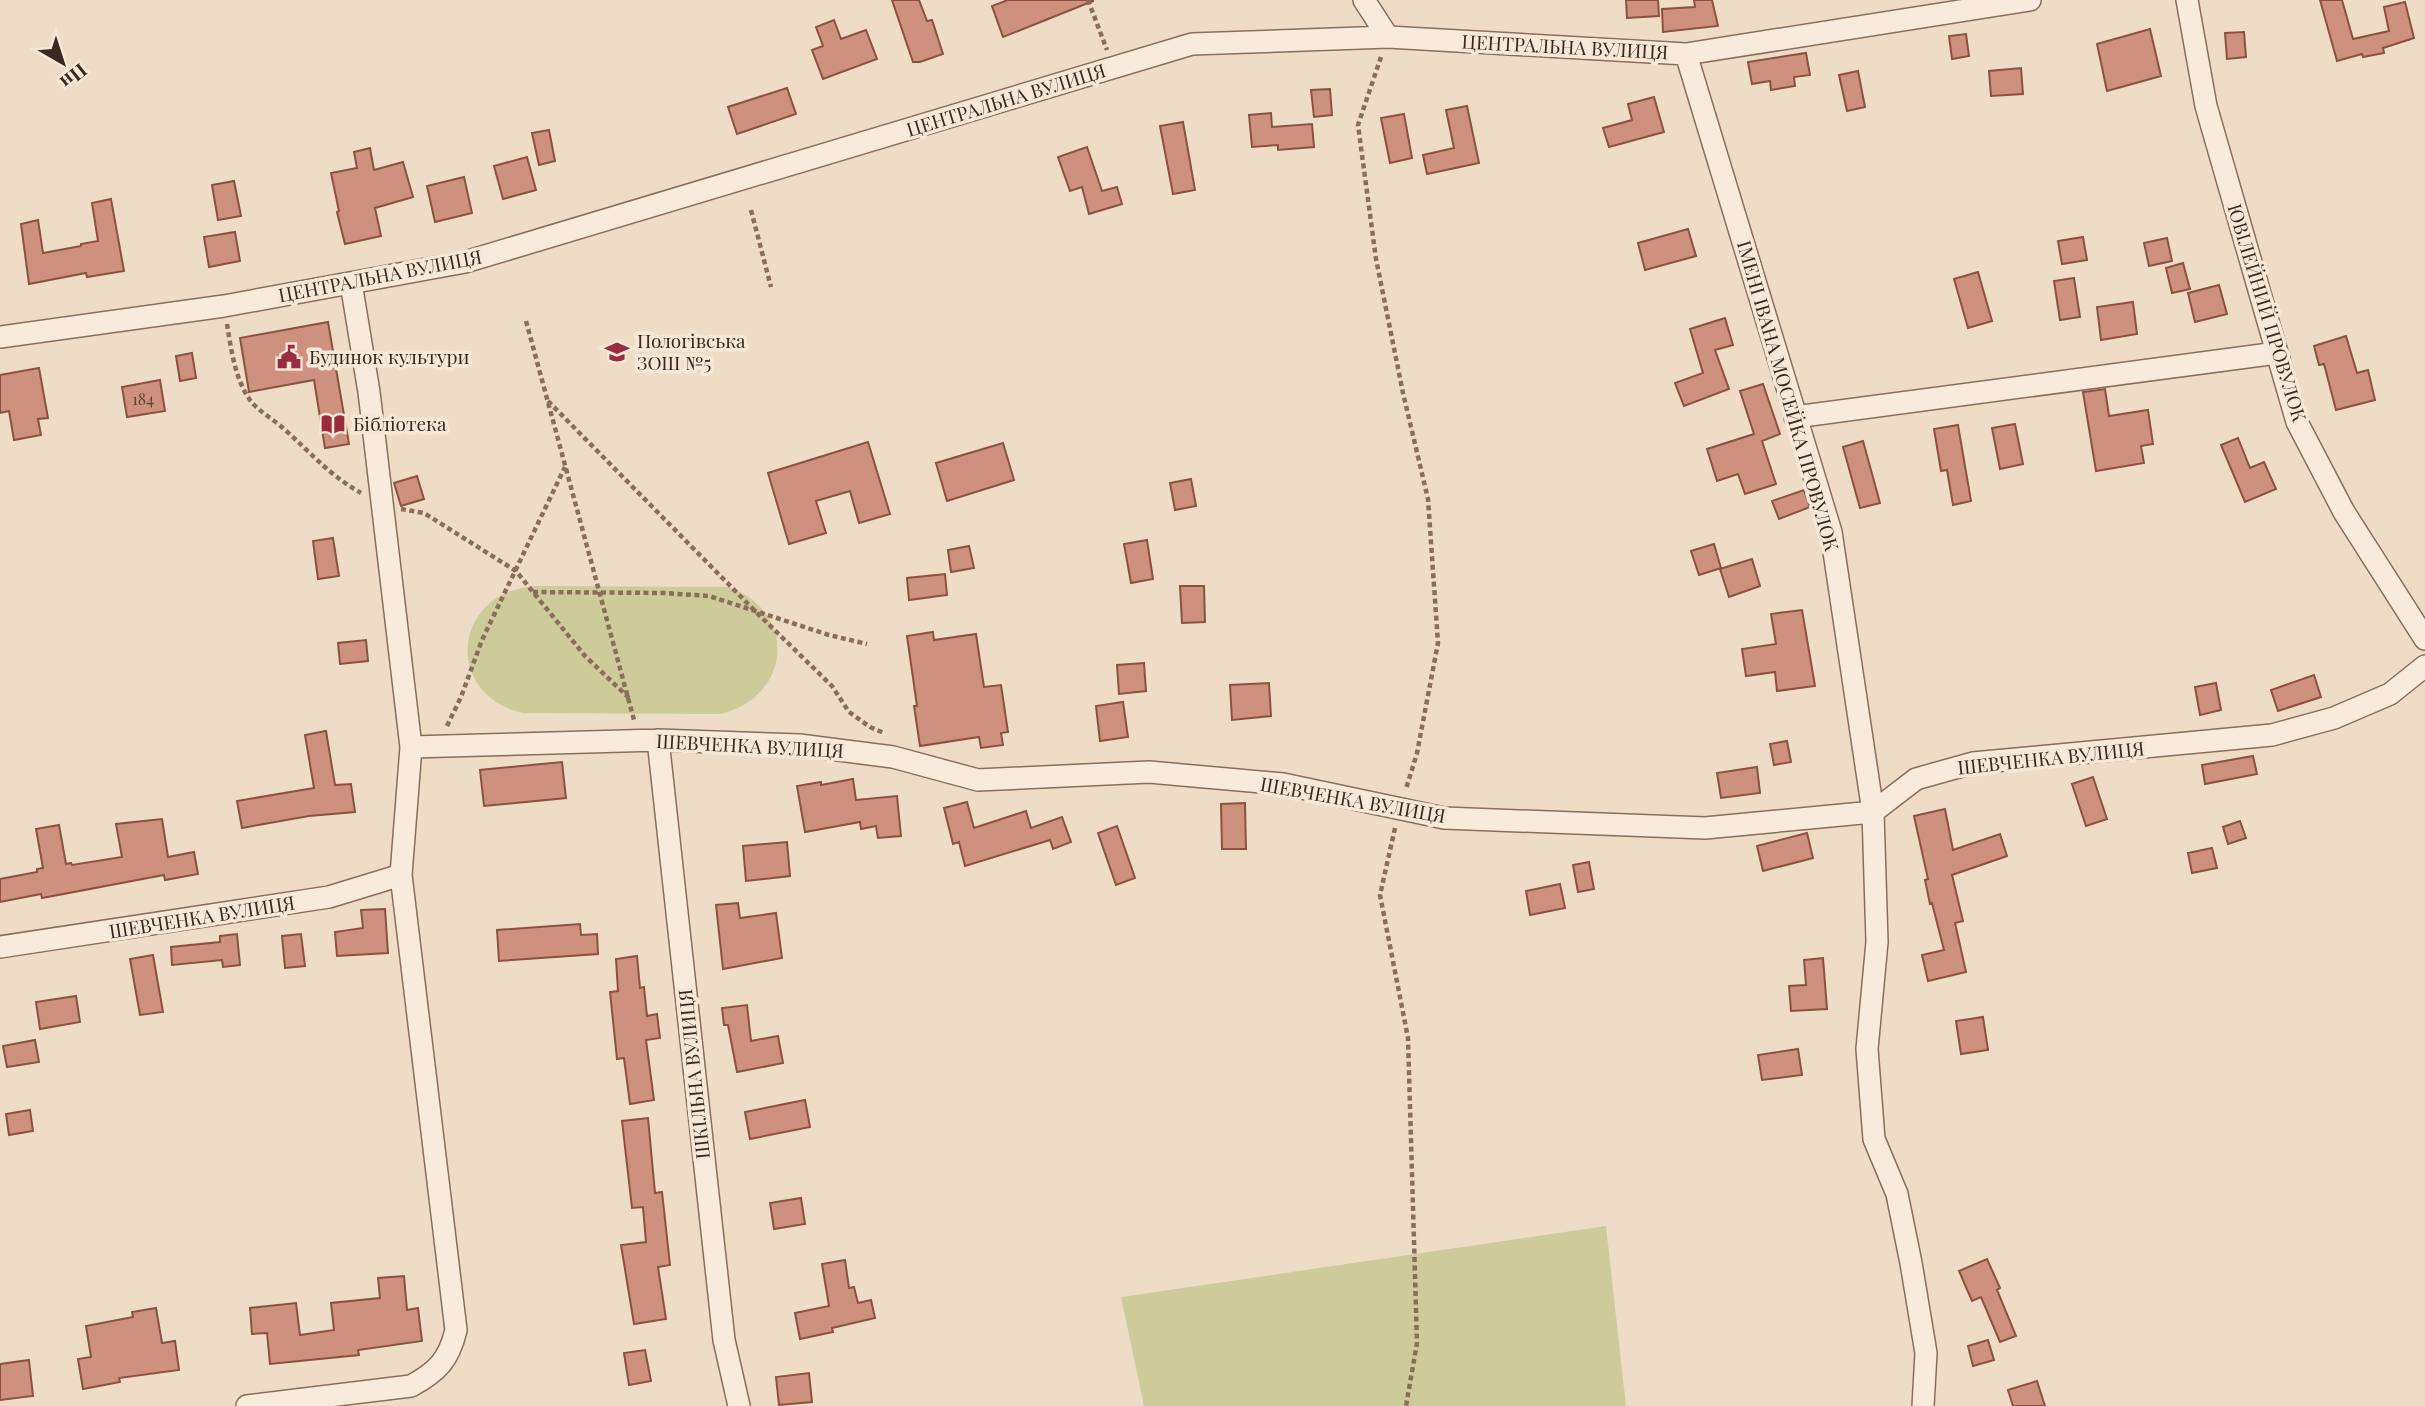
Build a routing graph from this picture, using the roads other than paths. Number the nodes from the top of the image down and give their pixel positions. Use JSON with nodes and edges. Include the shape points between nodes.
{"nodes":[{"id":1,"x":1364,"y":0,"type":"edge"},
{"id":2,"x":2030,"y":0,"type":"edge"},
{"id":3,"x":2188,"y":0,"type":"edge"},
{"id":4,"x":1388,"y":37,"type":"junction"},
{"id":5,"x":1686,"y":54,"type":"junction"},
{"id":6,"x":351,"y":282,"type":"junction"},
{"id":7,"x":0,"y":337,"type":"edge"},
{"id":8,"x":2277,"y":353,"type":"junction"},
{"id":9,"x":1795,"y":417,"type":"junction"},
{"id":10,"x":2425,"y":639,"type":"edge"},
{"id":11,"x":2425,"y":666,"type":"edge"},
{"id":12,"x":648,"y":741,"type":"junction"},
{"id":13,"x":411,"y":747,"type":"junction"},
{"id":14,"x":1873,"y":812,"type":"junction"},
{"id":15,"x":401,"y":875,"type":"junction"},
{"id":16,"x":0,"y":947,"type":"edge"},
{"id":17,"x":341,"y":1400,"type":"edge"},
{"id":18,"x":247,"y":1406,"type":"edge"},
{"id":19,"x":739,"y":1406,"type":"edge"},
{"id":20,"x":1923,"y":1406,"type":"edge"}],
"edges":[{"from":1,"to":4,"type":"street"},
{"from":2,"to":5,"type":"street","name":"ЦЕНТРАЛЬНА ВУЛИЦЯ"},
{"from":3,"to":8,"type":"street","name":"ЮВІЛЕЙНИЙ ПРОВУЛОК","via":[[2206,106]]},
{"from":4,"to":5,"type":"street","name":"ЦЕНТРАЛЬНА ВУЛИЦЯ"},
{"from":4,"to":6,"type":"street","name":"ЦЕНТРАЛЬНА ВУЛИЦЯ","via":[[1192,44],[465,262]]},
{"from":5,"to":9,"type":"street","name":"ІМЕНІ ІВАНА МОСЕЙКА ПРОВУЛОК"},
{"from":6,"to":7,"type":"street","name":"ЦЕНТРАЛЬНА ВУЛИЦЯ","via":[[224,306]]},
{"from":6,"to":13,"type":"street","via":[[369,392]]},
{"from":8,"to":9,"type":"street"},
{"from":8,"to":10,"type":"street","name":"ЮВІЛЕЙНИЙ ПРОВУЛОК","via":[[2297,422],[2344,512]]},
{"from":9,"to":14,"type":"street","name":"ІМЕНІ ІВАНА МОСЕЙКА ПРОВУЛОК","via":[[1831,532]]},
{"from":11,"to":14,"type":"street","name":"ШЕВЧЕНКА ВУЛИЦЯ","via":[[2390,694],[2334,718],[2272,735],[1973,763],[1916,779]]},
{"from":12,"to":13,"type":"street","name":"ШЕВЧЕНКА ВУЛИЦЯ"},
{"from":12,"to":14,"type":"street","name":"ШЕВЧЕНКА ВУЛИЦЯ","via":[[799,745],[893,757],[978,780],[1149,772],[1269,783],[1444,818],[1705,828]]},
{"from":12,"to":19,"type":"street","name":"ШКІЛЬНА ВУЛИЦЯ","via":[[724,1340]]},
{"from":13,"to":15,"type":"street"},
{"from":14,"to":20,"type":"street","name":"ІМЕНІ ІВАНА МОСЕЙКА ПРОВУЛОК","via":[[1877,942],[1867,1049],[1874,1139],[1897,1194],[1911,1264],[1926,1353]]},
{"from":15,"to":16,"type":"street","name":"ШЕВЧЕНКА ВУЛИЦЯ","via":[[329,897]]},
{"from":15,"to":17,"type":"street","via":[[456,1331],[452,1349],[428,1377],[411,1386]]},
{"from":17,"to":18,"type":"street"}]}
